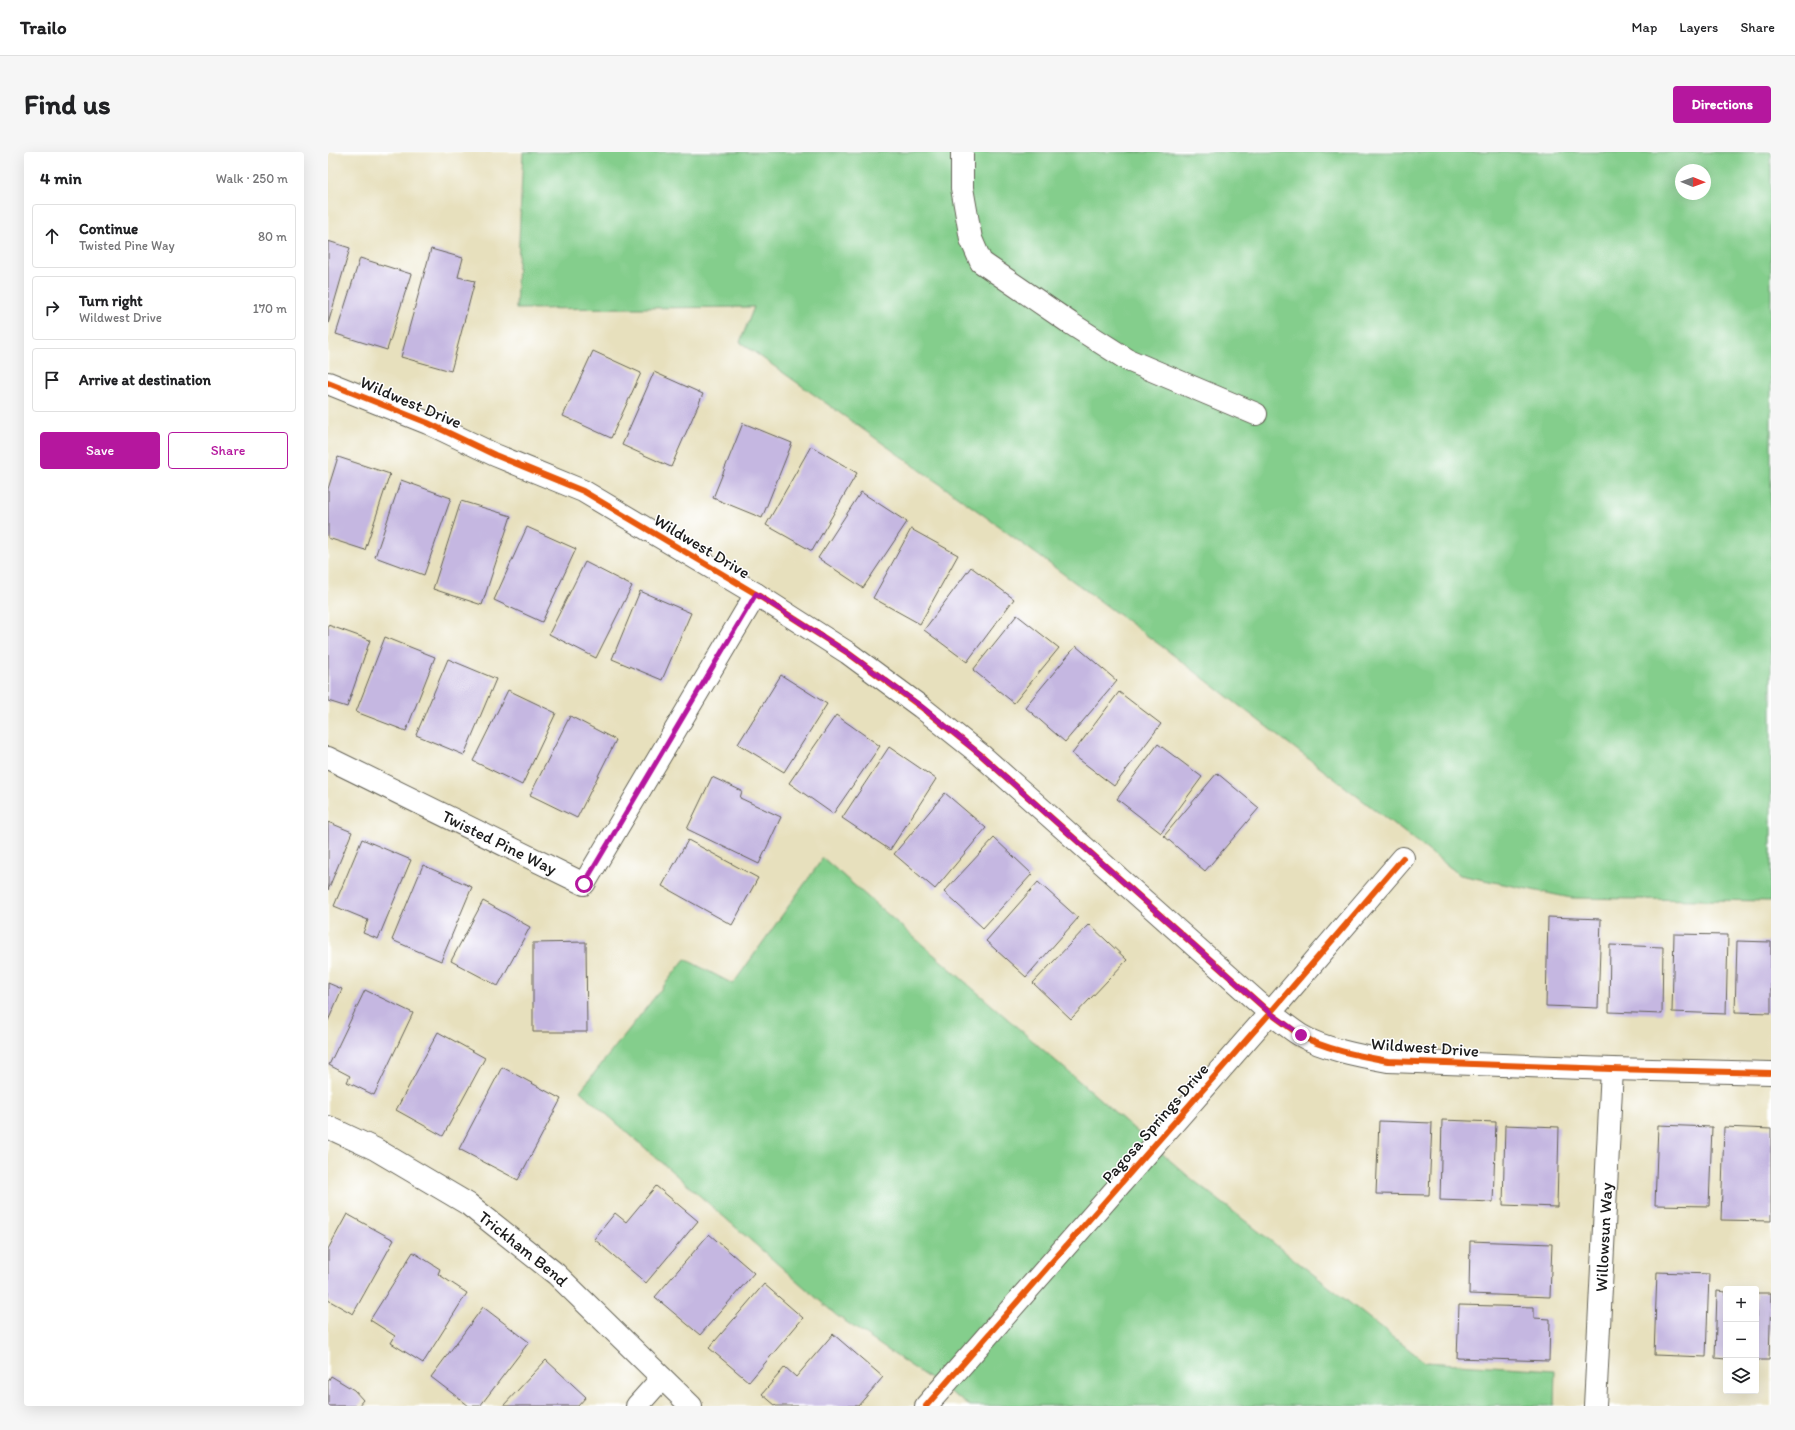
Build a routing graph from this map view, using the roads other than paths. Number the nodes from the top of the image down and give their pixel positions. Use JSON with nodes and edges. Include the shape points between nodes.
{"nodes":[{"id":1,"x":962,"y":152,"type":"edge"},
{"id":2,"x":328,"y":383,"type":"edge"},
{"id":3,"x":1256,"y":414,"type":"dead end"},
{"id":4,"x":756,"y":594,"type":"junction"},
{"id":5,"x":328,"y":758,"type":"edge"},
{"id":6,"x":1403,"y":858,"type":"dead end"},
{"id":7,"x":1270,"y":1013,"type":"junction"},
{"id":8,"x":1612,"y":1069,"type":"junction"},
{"id":9,"x":1771,"y":1073,"type":"edge"},
{"id":10,"x":328,"y":1127,"type":"edge"},
{"id":11,"x":662,"y":1378,"type":"junction"},
{"id":12,"x":637,"y":1406,"type":"edge"},
{"id":13,"x":691,"y":1406,"type":"edge"},
{"id":14,"x":926,"y":1406,"type":"edge"},
{"id":15,"x":1595,"y":1406,"type":"edge"}],
"edges":[{"from":1,"to":3,"type":"street","via":[[962,188],[971,239],[981,262],[1128,360]]},
{"from":2,"to":4,"type":"street","name":"Wildwest Drive","via":[[428,423],[495,455],[583,491]]},
{"from":4,"to":5,"type":"street","name":"Twisted Pine Way","via":[[584,884]]},
{"from":4,"to":7,"type":"street","name":"Wildwest Drive","via":[[848,653],[922,707],[981,755]]},
{"from":6,"to":7,"type":"street","name":"Pagosa Springs Drive"},
{"from":7,"to":8,"type":"street","name":"Wildwest Drive","via":[[1301,1035],[1332,1048],[1388,1062]]},
{"from":7,"to":14,"type":"street","name":"Pagosa Springs Drive"},
{"from":8,"to":9,"type":"street","name":"Wildwest Drive"},
{"from":8,"to":15,"type":"street","name":"Willowsun Way"},
{"from":10,"to":11,"type":"street","name":"Trickham Bend","via":[[375,1149],[468,1204],[556,1274]]},
{"from":11,"to":12,"type":"street"},
{"from":11,"to":13,"type":"street","name":"Trickham Bend"}]}
